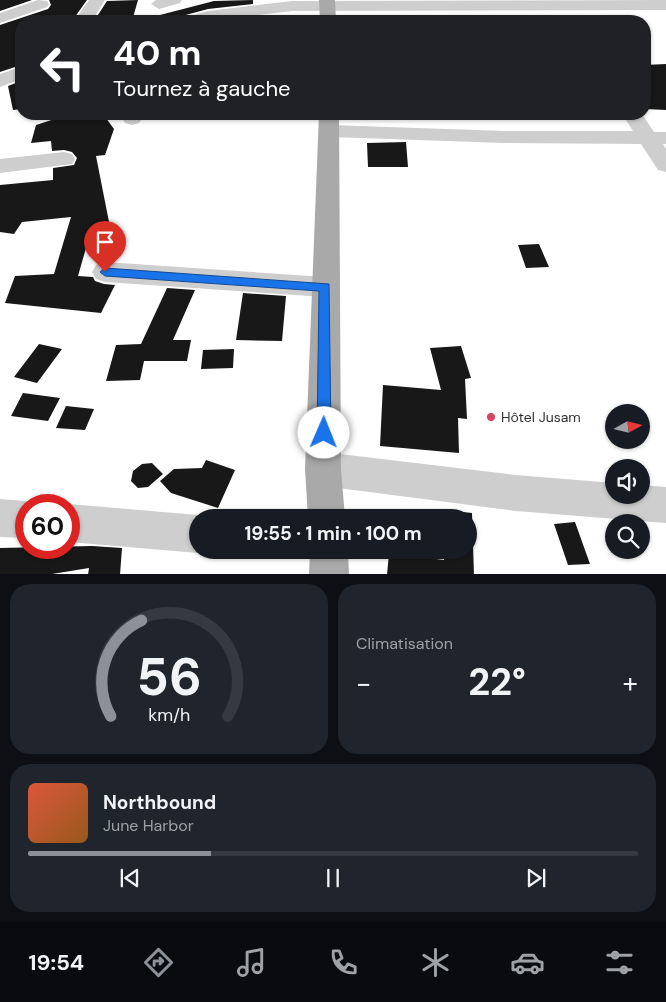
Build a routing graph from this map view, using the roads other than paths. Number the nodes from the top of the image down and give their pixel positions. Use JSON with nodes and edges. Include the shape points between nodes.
{"nodes":[{"id":1,"x":97,"y":0,"type":"edge"},
{"id":2,"x":201,"y":0,"type":"edge"},
{"id":3,"x":561,"y":2,"type":"edge"},
{"id":4,"x":666,"y":5,"type":"edge"},
{"id":5,"x":42,"y":7,"type":"edge"},
{"id":6,"x":328,"y":9,"type":"edge"},
{"id":7,"x":88,"y":15,"type":"edge"},
{"id":8,"x":208,"y":15,"type":"edge"},
{"id":9,"x":216,"y":15,"type":"edge"},
{"id":10,"x":569,"y":15,"type":"edge"},
{"id":11,"x":0,"y":18,"type":"edge"},
{"id":12,"x":15,"y":76,"type":"edge"},
{"id":13,"x":0,"y":81,"type":"edge"},
{"id":14,"x":639,"y":120,"type":"edge"},
{"id":15,"x":329,"y":122,"type":"edge"},
{"id":16,"x":657,"y":137,"type":"edge"},
{"id":17,"x":666,"y":165,"type":"edge"},
{"id":18,"x":0,"y":166,"type":"edge"},
{"id":19,"x":0,"y":183,"type":"edge"},
{"id":20,"x":105,"y":272,"type":"dead end"},
{"id":21,"x":325,"y":287,"type":"junction"},
{"id":22,"x":323,"y":469,"type":"junction"},
{"id":23,"x":666,"y":505,"type":"edge"},
{"id":24,"x":326,"y":509,"type":"edge"},
{"id":25,"x":0,"y":518,"type":"edge"},
{"id":26,"x":15,"y":519,"type":"edge"},
{"id":27,"x":80,"y":524,"type":"edge"},
{"id":28,"x":189,"y":533,"type":"edge"},
{"id":29,"x":328,"y":559,"type":"edge"},
{"id":30,"x":329,"y":574,"type":"edge"}],
"edges":[{"from":1,"to":7,"type":"street"},
{"from":2,"to":8,"type":"street"},
{"from":3,"to":4,"type":"street"},
{"from":3,"to":6,"type":"street"},
{"from":3,"to":10,"type":"street"},
{"from":5,"to":11,"type":"street"},
{"from":6,"to":9,"type":"street","via":[[292,6]]},
{"from":12,"to":13,"type":"street"},
{"from":14,"to":16,"type":"street"},
{"from":15,"to":16,"type":"street","via":[[496,136]]},
{"from":15,"to":21,"type":"main road"},
{"from":16,"to":17,"type":"street"},
{"from":18,"to":19,"type":"street","via":[[63,166]]},
{"from":20,"to":21,"type":"street"},
{"from":21,"to":22,"type":"main road"},
{"from":22,"to":23,"type":"street","via":[[516,493]]},
{"from":22,"to":24,"type":"main road"},
{"from":25,"to":26,"type":"street"},
{"from":27,"to":28,"type":"street"},
{"from":29,"to":30,"type":"main road"}]}
